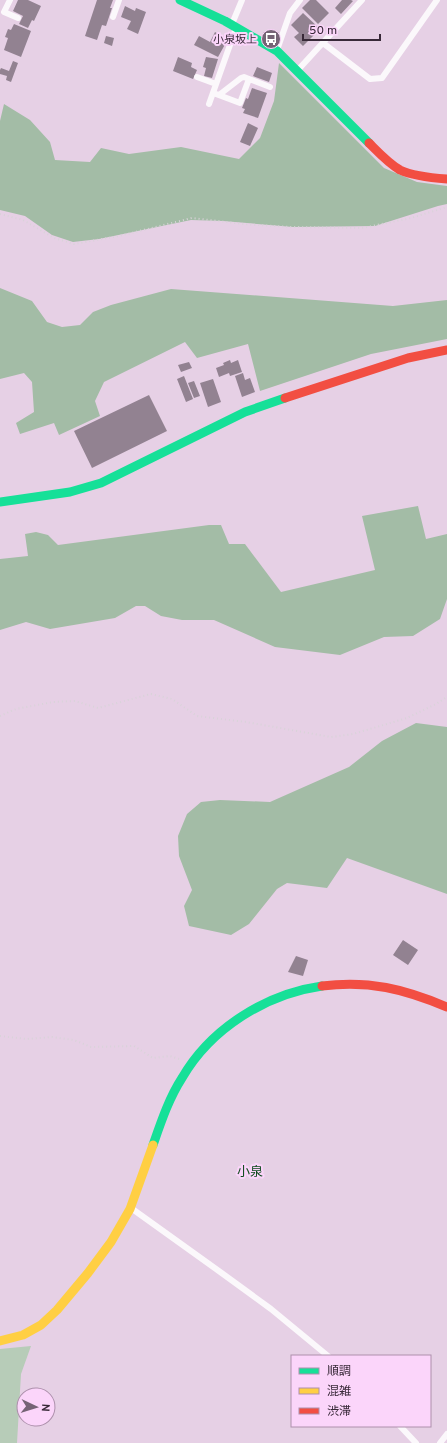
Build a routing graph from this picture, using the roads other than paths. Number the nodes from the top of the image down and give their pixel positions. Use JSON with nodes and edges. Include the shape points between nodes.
{"nodes":[{"id":1,"x":10,"y":0,"type":"edge"},
{"id":2,"x":119,"y":0,"type":"edge"},
{"id":3,"x":180,"y":0,"type":"edge"},
{"id":4,"x":242,"y":0,"type":"edge"},
{"id":5,"x":300,"y":0,"type":"edge"},
{"id":6,"x":362,"y":0,"type":"edge"},
{"id":7,"x":437,"y":0,"type":"edge"},
{"id":8,"x":113,"y":17,"type":"dead end"},
{"id":9,"x":18,"y":18,"type":"dead end"},
{"id":10,"x":234,"y":26,"type":"junction"},
{"id":11,"x":323,"y":43,"type":"junction"},
{"id":12,"x":276,"y":51,"type":"junction"},
{"id":13,"x":297,"y":71,"type":"junction"},
{"id":14,"x":197,"y":77,"type":"dead end"},
{"id":15,"x":249,"y":79,"type":"junction"},
{"id":16,"x":216,"y":84,"type":"junction"},
{"id":17,"x":270,"y":87,"type":"dead end"},
{"id":18,"x":213,"y":93,"type":"junction"},
{"id":19,"x":219,"y":95,"type":"junction"},
{"id":20,"x":209,"y":104,"type":"dead end"},
{"id":21,"x":447,"y":179,"type":"edge"},
{"id":22,"x":447,"y":350,"type":"edge"},
{"id":23,"x":0,"y":502,"type":"edge"},
{"id":24,"x":447,"y":1007,"type":"edge"},
{"id":25,"x":131,"y":1208,"type":"junction"},
{"id":26,"x":0,"y":1341,"type":"edge"},
{"id":27,"x":327,"y":1355,"type":"edge"},
{"id":28,"x":401,"y":1427,"type":"edge"},
{"id":29,"x":447,"y":1434,"type":"edge"},
{"id":30,"x":416,"y":1443,"type":"edge"},
{"id":31,"x":440,"y":1443,"type":"edge"}],
"edges":[{"from":1,"to":9,"type":"lane","via":[[4,12]]},
{"from":2,"to":8,"type":"lane"},
{"from":3,"to":10,"type":"street"},
{"from":4,"to":10,"type":"lane"},
{"from":5,"to":12,"type":"lane","via":[[290,13]]},
{"from":6,"to":11,"type":"lane"},
{"from":7,"to":11,"type":"lane","via":[[382,78],[370,78]]},
{"from":10,"to":12,"type":"street"},
{"from":10,"to":16,"type":"lane"},
{"from":11,"to":13,"type":"lane"},
{"from":12,"to":13,"type":"street"},
{"from":13,"to":21,"type":"street","via":[[382,156],[401,170],[426,177]]},
{"from":14,"to":16,"type":"lane"},
{"from":15,"to":17,"type":"lane"},
{"from":15,"to":19,"type":"lane","via":[[241,78]]},
{"from":15,"to":19,"type":"lane","via":[[240,103]]},
{"from":16,"to":18,"type":"lane"},
{"from":18,"to":19,"type":"lane"},
{"from":18,"to":20,"type":"lane"},
{"from":22,"to":23,"type":"street","via":[[408,358],[245,412],[101,483],[70,492]]},
{"from":24,"to":25,"type":"street","via":[[387,986],[347,984],[289,994],[268,1002],[238,1019],[205,1046],[172,1094]]},
{"from":25,"to":26,"type":"street","via":[[106,1249],[52,1316],[29,1333],[15,1339]]},
{"from":25,"to":27,"type":"lane","via":[[271,1309]]},
{"from":28,"to":30,"type":"lane"},
{"from":29,"to":31,"type":"lane"}]}
